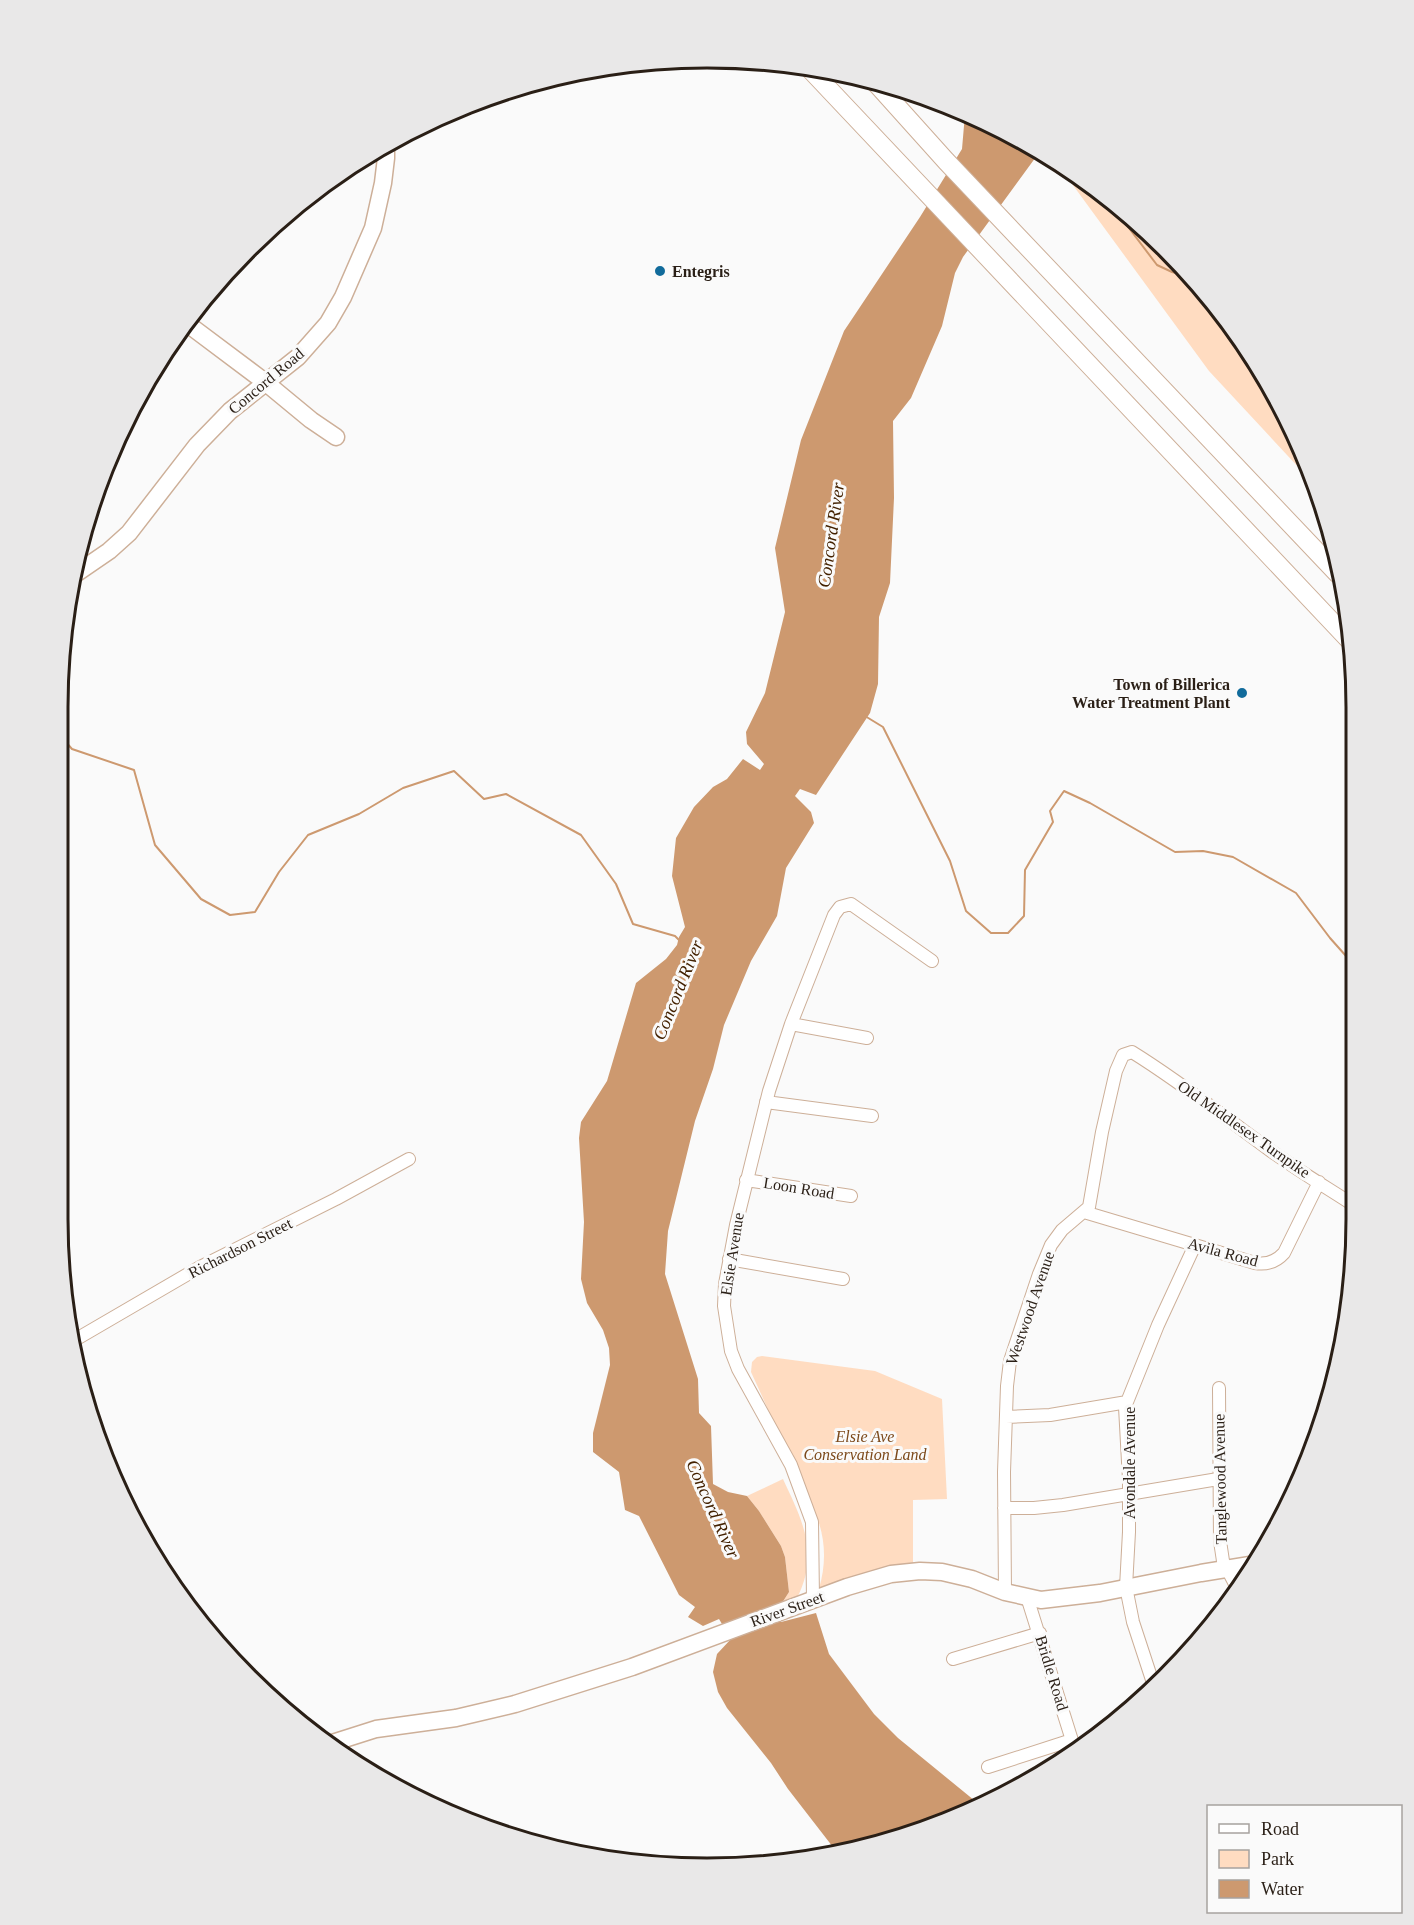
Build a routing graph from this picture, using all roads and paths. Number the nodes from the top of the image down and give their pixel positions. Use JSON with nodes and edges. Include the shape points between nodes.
{"nodes":[{"id":1,"x":818,"y":78,"type":"edge"},
{"id":2,"x":885,"y":92,"type":"edge"},
{"id":3,"x":386,"y":154,"type":"edge"},
{"id":4,"x":193,"y":328,"type":"edge"},
{"id":5,"x":265,"y":382,"type":"junction"},
{"id":6,"x":336,"y":437,"type":"dead end"},
{"id":7,"x":1331,"y":566,"type":"edge"},
{"id":8,"x":83,"y":569,"type":"edge"},
{"id":9,"x":1342,"y":632,"type":"edge"},
{"id":10,"x":932,"y":961,"type":"dead end"},
{"id":11,"x":791,"y":1024,"type":"junction"},
{"id":12,"x":867,"y":1038,"type":"dead end"},
{"id":13,"x":1132,"y":1052,"type":"joint"},
{"id":14,"x":766,"y":1102,"type":"junction"},
{"id":15,"x":872,"y":1116,"type":"dead end"},
{"id":16,"x":409,"y":1159,"type":"dead end"},
{"id":17,"x":746,"y":1180,"type":"junction"},
{"id":18,"x":1319,"y":1182,"type":"junction"},
{"id":19,"x":851,"y":1196,"type":"dead end"},
{"id":20,"x":1346,"y":1200,"type":"edge"},
{"id":21,"x":1084,"y":1212,"type":"junction"},
{"id":22,"x":1195,"y":1245,"type":"junction"},
{"id":23,"x":729,"y":1259,"type":"junction"},
{"id":24,"x":843,"y":1279,"type":"dead end"},
{"id":25,"x":79,"y":1337,"type":"edge"},
{"id":26,"x":1219,"y":1388,"type":"dead end"},
{"id":27,"x":1126,"y":1402,"type":"junction"},
{"id":28,"x":1006,"y":1417,"type":"junction"},
{"id":29,"x":1218,"y":1479,"type":"junction"},
{"id":30,"x":1129,"y":1493,"type":"junction"},
{"id":31,"x":1004,"y":1508,"type":"junction"},
{"id":32,"x":1243,"y":1566,"type":"edge"},
{"id":33,"x":1227,"y":1568,"type":"junction"},
{"id":34,"x":1233,"y":1581,"type":"edge"},
{"id":35,"x":1126,"y":1587,"type":"junction"},
{"id":36,"x":1005,"y":1592,"type":"junction"},
{"id":37,"x":1027,"y":1597,"type":"junction"},
{"id":38,"x":813,"y":1599,"type":"junction"},
{"id":39,"x":1040,"y":1633,"type":"junction"},
{"id":40,"x":952,"y":1659,"type":"dead end"},
{"id":41,"x":1151,"y":1678,"type":"edge"},
{"id":42,"x":339,"y":1741,"type":"edge"},
{"id":43,"x":1073,"y":1742,"type":"edge"},
{"id":44,"x":1066,"y":1747,"type":"edge"},
{"id":45,"x":988,"y":1767,"type":"dead end"}],
"edges":[{"from":1,"to":9,"type":"highway"},
{"from":2,"to":7,"type":"highway"},
{"from":3,"to":5,"type":"main road","name":"Concord Road","via":[[377,212],[344,297],[307,348]]},
{"from":4,"to":5,"type":"main road"},
{"from":5,"to":6,"type":"main road"},
{"from":5,"to":8,"type":"main road","name":"Concord Road","via":[[196,445],[129,533]]},
{"from":10,"to":11,"type":"street","name":"Elsie Avenue","via":[[851,904],[840,906],[829,923]]},
{"from":11,"to":12,"type":"street"},
{"from":11,"to":14,"type":"street","name":"Elsie Avenue"},
{"from":13,"to":18,"type":"street","name":"Old Middlesex Turnpike"},
{"from":13,"to":21,"type":"street","name":"Westwood Avenue","via":[[1124,1053],[1119,1061],[1091,1199]]},
{"from":14,"to":15,"type":"street"},
{"from":14,"to":17,"type":"street","name":"Elsie Avenue"},
{"from":16,"to":25,"type":"street","name":"Richardson Street","via":[[200,1267]]},
{"from":17,"to":19,"type":"street","name":"Loon Road"},
{"from":17,"to":23,"type":"street","name":"Elsie Avenue"},
{"from":18,"to":20,"type":"street","name":"Old Middlesex Turnpike"},
{"from":18,"to":22,"type":"street","name":"Avila Road","via":[[1284,1252],[1275,1261],[1259,1264]]},
{"from":21,"to":22,"type":"street","name":"Avila Road"},
{"from":21,"to":28,"type":"street","name":"Westwood Avenue","via":[[1058,1235],[1039,1274],[1010,1361]]},
{"from":22,"to":27,"type":"street","name":"Avondale Avenue"},
{"from":23,"to":24,"type":"street"},
{"from":23,"to":38,"type":"street","name":"Elsie Avenue","via":[[724,1306],[731,1352],[791,1465],[806,1503],[813,1535]]},
{"from":26,"to":29,"type":"street","name":"Tanglewood Avenue"},
{"from":27,"to":28,"type":"street","via":[[1050,1415]]},
{"from":27,"to":30,"type":"street","name":"Avondale Avenue"},
{"from":28,"to":31,"type":"street","name":"Westwood Avenue"},
{"from":29,"to":30,"type":"street"},
{"from":29,"to":33,"type":"street","name":"Tanglewood Avenue","via":[[1220,1541]]},
{"from":30,"to":31,"type":"street","via":[[1064,1505]]},
{"from":30,"to":35,"type":"street","name":"Avondale Avenue"},
{"from":31,"to":36,"type":"street","name":"Westwood Avenue"},
{"from":32,"to":33,"type":"main road","name":"River Street"},
{"from":33,"to":34,"type":"street","name":"Tanglewood Avenue"},
{"from":33,"to":35,"type":"main road","name":"River Street"},
{"from":35,"to":37,"type":"main road","name":"River Street","via":[[1054,1599]]},
{"from":35,"to":41,"type":"street","name":"Avondale Avenue"},
{"from":36,"to":37,"type":"main road","name":"River Street"},
{"from":36,"to":38,"type":"main road","name":"River Street","via":[[953,1574],[920,1571],[873,1578]]},
{"from":37,"to":39,"type":"street","name":"Bridle Road"},
{"from":38,"to":42,"type":"main road","name":"River Street","via":[[632,1667],[515,1704],[456,1718],[376,1728]]},
{"from":39,"to":40,"type":"street"},
{"from":39,"to":43,"type":"street","name":"Bridle Road"},
{"from":44,"to":45,"type":"street"}]}
